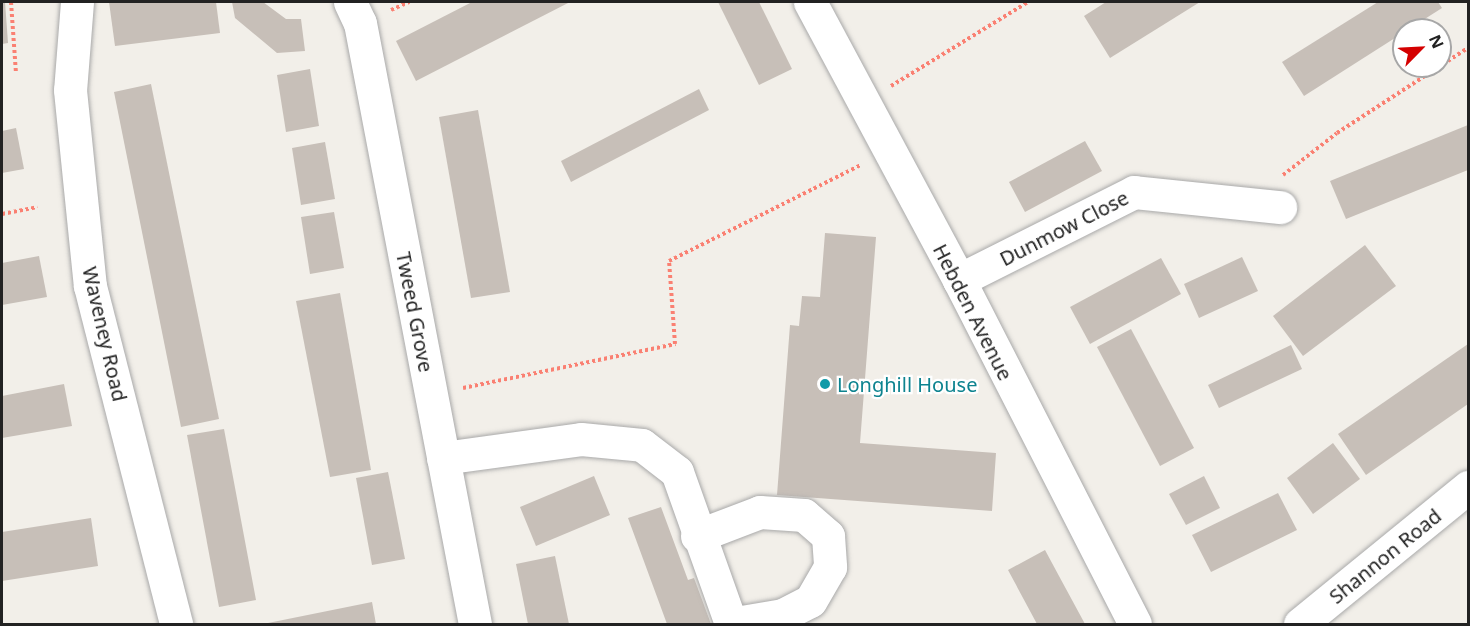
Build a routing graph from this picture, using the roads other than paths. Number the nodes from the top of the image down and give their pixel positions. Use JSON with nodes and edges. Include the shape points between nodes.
{"nodes":[{"id":1,"x":77,"y":2,"type":"edge"},
{"id":2,"x":350,"y":2,"type":"edge"},
{"id":3,"x":810,"y":2,"type":"edge"},
{"id":4,"x":1266,"y":206,"type":"road end"},
{"id":5,"x":959,"y":280,"type":"junction"},
{"id":6,"x":443,"y":458,"type":"junction"},
{"id":7,"x":1468,"y":487,"type":"edge"},
{"id":8,"x":697,"y":536,"type":"junction"},
{"id":9,"x":176,"y":624,"type":"edge"},
{"id":10,"x":475,"y":624,"type":"edge"},
{"id":11,"x":730,"y":624,"type":"edge"},
{"id":12,"x":1135,"y":624,"type":"edge"},
{"id":13,"x":1300,"y":624,"type":"edge"}],
"edges":[{"from":1,"to":9,"type":"street","name":"Waveney Road","via":[[70,90],[90,285]]},
{"from":2,"to":6,"type":"street","name":"Tweed Grove","via":[[360,23]]},
{"from":3,"to":5,"type":"street","name":"Hebden Avenue"},
{"from":4,"to":5,"type":"street","name":"Dunmow Close","via":[[1134,192]]},
{"from":5,"to":12,"type":"street","name":"Hebden Avenue"},
{"from":6,"to":8,"type":"street","via":[[581,439],[642,445],[677,472]]},
{"from":6,"to":10,"type":"street","name":"Tweed Grove"},
{"from":7,"to":13,"type":"street","name":"Shannon Road"},
{"from":8,"to":11,"type":"street"},
{"from":8,"to":11,"type":"street","via":[[760,512],[804,515],[828,536],[830,567],[810,601],[783,615]]}]}
